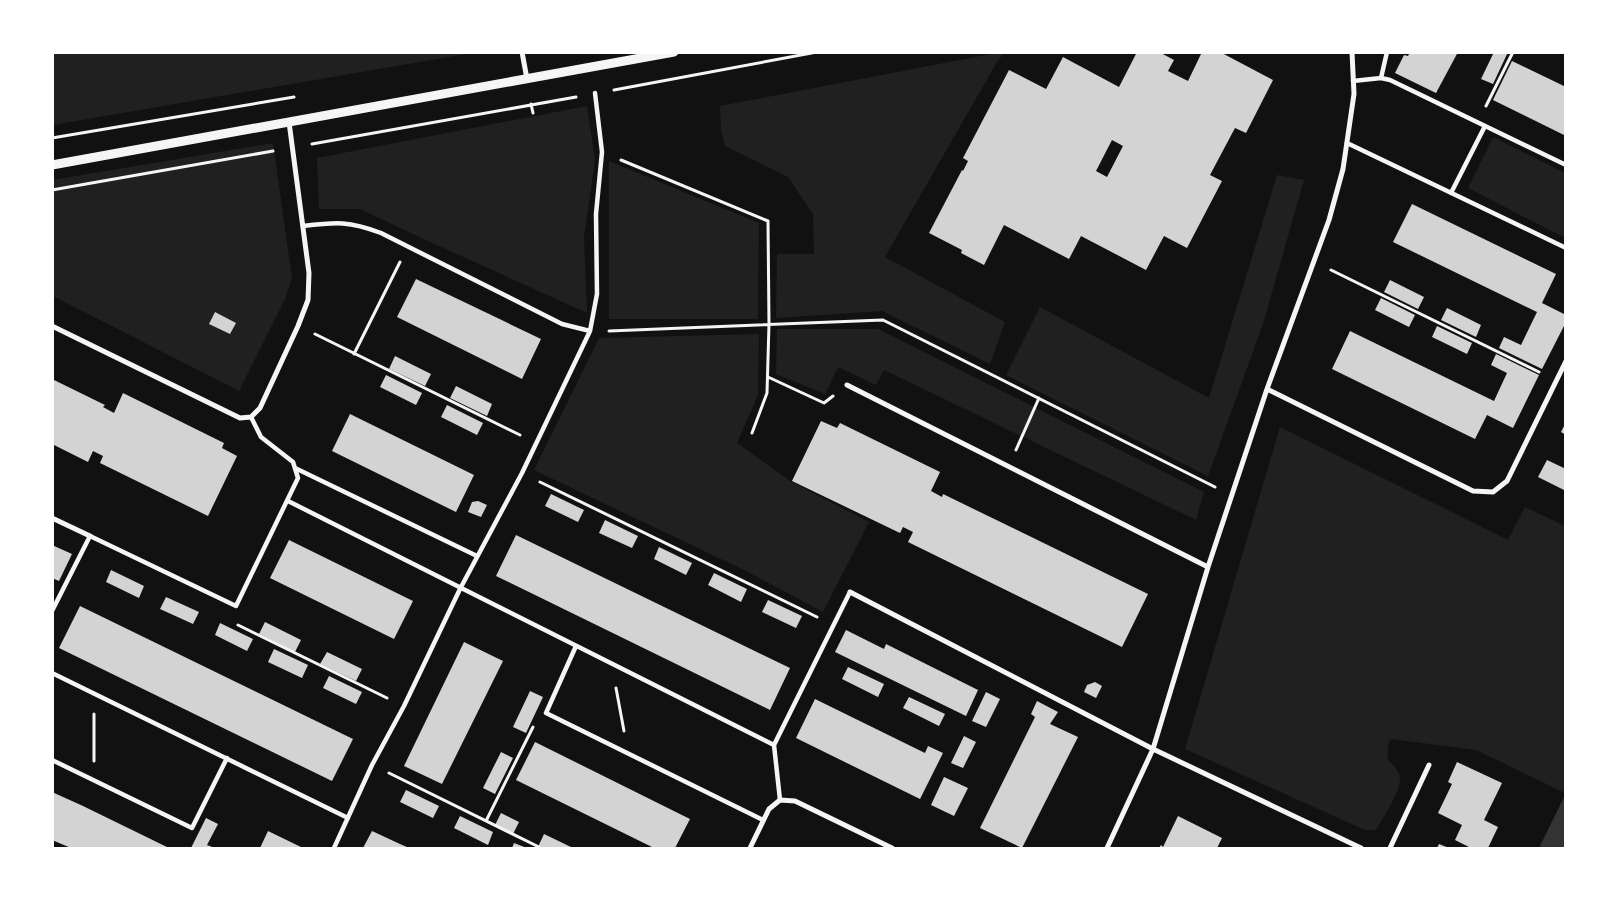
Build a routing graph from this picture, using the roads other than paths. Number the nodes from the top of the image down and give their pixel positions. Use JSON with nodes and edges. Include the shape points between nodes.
{"nodes":[{"id":1,"x":522,"y":52,"type":"edge"},
{"id":2,"x":674,"y":52,"type":"edge"},
{"id":3,"x":1352,"y":52,"type":"edge"},
{"id":4,"x":1387,"y":52,"type":"edge"},
{"id":5,"x":1381,"y":78,"type":"junction"},
{"id":6,"x":527,"y":79,"type":"junction"},
{"id":7,"x":1353,"y":81,"type":"junction"},
{"id":8,"x":595,"y":93,"type":"road end"},
{"id":9,"x":289,"y":122,"type":"junction"},
{"id":10,"x":1485,"y":126,"type":"junction"},
{"id":11,"x":1347,"y":142,"type":"junction"},
{"id":12,"x":52,"y":164,"type":"edge"},
{"id":13,"x":1566,"y":165,"type":"edge"},
{"id":14,"x":1451,"y":193,"type":"junction"},
{"id":15,"x":303,"y":226,"type":"junction"},
{"id":16,"x":1566,"y":248,"type":"edge"},
{"id":17,"x":52,"y":326,"type":"edge"},
{"id":18,"x":590,"y":331,"type":"junction"},
{"id":19,"x":1566,"y":361,"type":"edge"},
{"id":20,"x":847,"y":385,"type":"road end"},
{"id":21,"x":1267,"y":389,"type":"junction"},
{"id":22,"x":250,"y":417,"type":"junction"},
{"id":23,"x":295,"y":468,"type":"junction"},
{"id":24,"x":288,"y":501,"type":"junction"},
{"id":25,"x":52,"y":518,"type":"edge"},
{"id":26,"x":90,"y":536,"type":"junction"},
{"id":27,"x":478,"y":556,"type":"junction"},
{"id":28,"x":1208,"y":567,"type":"junction"},
{"id":29,"x":460,"y":589,"type":"junction"},
{"id":30,"x":850,"y":592,"type":"joint"},
{"id":31,"x":52,"y":611,"type":"edge"},
{"id":32,"x":576,"y":646,"type":"junction"},
{"id":33,"x":52,"y":673,"type":"edge"},
{"id":34,"x":774,"y":745,"type":"junction"},
{"id":35,"x":1153,"y":749,"type":"junction"},
{"id":36,"x":227,"y":758,"type":"junction"},
{"id":37,"x":52,"y":760,"type":"edge"},
{"id":38,"x":1429,"y":766,"type":"dead end"},
{"id":39,"x":780,"y":800,"type":"junction"},
{"id":40,"x":348,"y":818,"type":"junction"},
{"id":41,"x":763,"y":820,"type":"junction"},
{"id":42,"x":334,"y":848,"type":"edge"},
{"id":43,"x":750,"y":848,"type":"edge"},
{"id":44,"x":892,"y":848,"type":"edge"},
{"id":45,"x":1107,"y":848,"type":"edge"},
{"id":46,"x":1361,"y":848,"type":"edge"},
{"id":47,"x":1390,"y":848,"type":"edge"}],
"edges":[{"from":1,"to":6,"type":"street"},
{"from":2,"to":6,"type":"street"},
{"from":3,"to":7,"type":"street"},
{"from":4,"to":5,"type":"street"},
{"from":5,"to":7,"type":"street"},
{"from":5,"to":10,"type":"street"},
{"from":6,"to":9,"type":"street"},
{"from":7,"to":11,"type":"street"},
{"from":8,"to":18,"type":"street","via":[[602,152],[596,214],[597,294]]},
{"from":9,"to":12,"type":"street"},
{"from":9,"to":15,"type":"street"},
{"from":10,"to":13,"type":"street"},
{"from":10,"to":14,"type":"street"},
{"from":11,"to":14,"type":"street"},
{"from":11,"to":21,"type":"street","via":[[1329,220]]},
{"from":14,"to":16,"type":"street"},
{"from":15,"to":18,"type":"street","via":[[337,222],[359,224],[562,324]]},
{"from":15,"to":22,"type":"street","via":[[309,273],[308,300],[260,408]]},
{"from":17,"to":22,"type":"street","via":[[240,418]]},
{"from":18,"to":27,"type":"street"},
{"from":19,"to":21,"type":"street","via":[[1507,481],[1493,492],[1474,491]]},
{"from":20,"to":28,"type":"street"},
{"from":21,"to":28,"type":"street"},
{"from":22,"to":23,"type":"street","via":[[261,437]]},
{"from":23,"to":24,"type":"street","via":[[298,478]]},
{"from":23,"to":27,"type":"street"},
{"from":24,"to":26,"type":"street","via":[[236,606]]},
{"from":24,"to":29,"type":"street"},
{"from":25,"to":26,"type":"street"},
{"from":26,"to":31,"type":"street"},
{"from":27,"to":29,"type":"street"},
{"from":28,"to":35,"type":"street"},
{"from":29,"to":32,"type":"street"},
{"from":29,"to":40,"type":"street"},
{"from":30,"to":34,"type":"street"},
{"from":30,"to":35,"type":"street"},
{"from":32,"to":34,"type":"street"},
{"from":32,"to":41,"type":"street","via":[[546,713]]},
{"from":33,"to":36,"type":"street"},
{"from":34,"to":39,"type":"street"},
{"from":35,"to":45,"type":"street"},
{"from":35,"to":46,"type":"street"},
{"from":36,"to":37,"type":"street","via":[[192,828]]},
{"from":36,"to":40,"type":"street"},
{"from":38,"to":47,"type":"street"},
{"from":39,"to":41,"type":"street","via":[[769,809]]},
{"from":39,"to":44,"type":"street","via":[[795,801]]},
{"from":40,"to":42,"type":"street"},
{"from":41,"to":43,"type":"street"}]}
